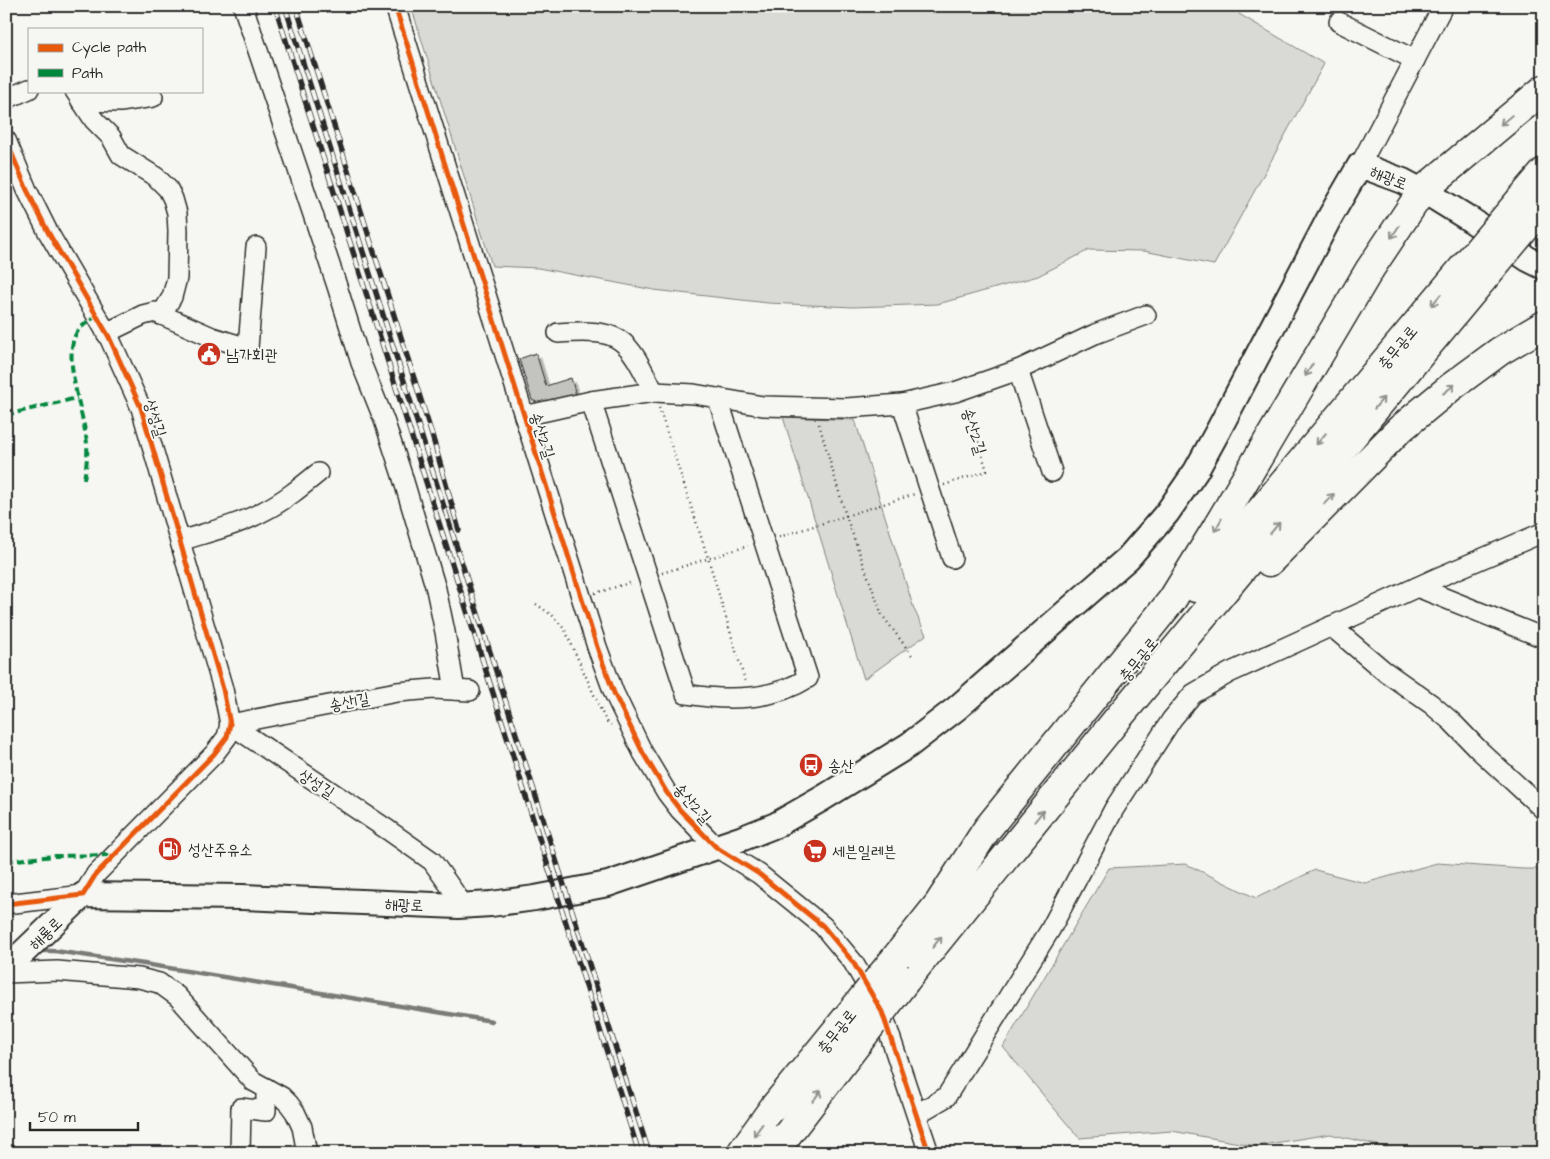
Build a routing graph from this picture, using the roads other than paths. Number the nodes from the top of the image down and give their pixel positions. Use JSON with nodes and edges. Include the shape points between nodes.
{"nodes":[{"id":1,"x":243,"y":6,"type":"edge"},
{"id":2,"x":395,"y":6,"type":"edge"},
{"id":3,"x":1443,"y":6,"type":"edge"},
{"id":4,"x":1339,"y":22,"type":"dead end"},
{"id":5,"x":1415,"y":60,"type":"junction"},
{"id":6,"x":28,"y":89,"type":"edge"},
{"id":7,"x":1544,"y":89,"type":"edge"},
{"id":8,"x":78,"y":96,"type":"edge"},
{"id":9,"x":153,"y":96,"type":"dead end"},
{"id":10,"x":6,"y":98,"type":"edge"},
{"id":11,"x":6,"y":140,"type":"edge"},
{"id":12,"x":1360,"y":165,"type":"junction"},
{"id":13,"x":1544,"y":172,"type":"edge"},
{"id":14,"x":1422,"y":192,"type":"junction"},
{"id":15,"x":1534,"y":207,"type":"edge"},
{"id":16,"x":256,"y":247,"type":"dead end"},
{"id":17,"x":1544,"y":267,"type":"edge"},
{"id":18,"x":1475,"y":271,"type":"junction"},
{"id":19,"x":161,"y":315,"type":"junction"},
{"id":20,"x":1146,"y":315,"type":"dead end"},
{"id":21,"x":1544,"y":325,"type":"edge"},
{"id":22,"x":106,"y":333,"type":"junction"},
{"id":23,"x":558,"y":333,"type":"dead end"},
{"id":24,"x":1018,"y":370,"type":"junction"},
{"id":25,"x":654,"y":392,"type":"junction"},
{"id":26,"x":718,"y":399,"type":"junction"},
{"id":27,"x":591,"y":401,"type":"junction"},
{"id":28,"x":902,"y":404,"type":"junction"},
{"id":29,"x":524,"y":416,"type":"junction"},
{"id":30,"x":1052,"y":472,"type":"dead end"},
{"id":31,"x":318,"y":473,"type":"dead end"},
{"id":32,"x":1544,"y":532,"type":"edge"},
{"id":33,"x":180,"y":541,"type":"junction"},
{"id":34,"x":952,"y":558,"type":"dead end"},
{"id":35,"x":1416,"y":587,"type":"junction"},
{"id":36,"x":1331,"y":626,"type":"junction"},
{"id":37,"x":1544,"y":638,"type":"edge"},
{"id":38,"x":1114,"y":723,"type":"junction"},
{"id":39,"x":230,"y":724,"type":"junction"},
{"id":40,"x":1544,"y":810,"type":"edge"},
{"id":41,"x":716,"y":847,"type":"junction"},
{"id":42,"x":83,"y":895,"type":"junction"},
{"id":43,"x":941,"y":900,"type":"junction"},
{"id":44,"x":6,"y":904,"type":"edge"},
{"id":45,"x":464,"y":906,"type":"junction"},
{"id":46,"x":901,"y":968,"type":"junction"},
{"id":47,"x":7,"y":970,"type":"edge"},
{"id":48,"x":266,"y":1088,"type":"junction"},
{"id":49,"x":917,"y":1114,"type":"junction"},
{"id":50,"x":781,"y":1144,"type":"edge"},
{"id":51,"x":240,"y":1153,"type":"edge"},
{"id":52,"x":307,"y":1153,"type":"edge"},
{"id":53,"x":742,"y":1153,"type":"edge"},
{"id":54,"x":929,"y":1153,"type":"edge"}],
"edges":[{"from":1,"to":39,"type":"street","name":"송산1길","via":[[361,364],[402,475],[462,690],[397,692]]},
{"from":2,"to":29,"type":"street","name":"송산2길"},
{"from":3,"to":5,"type":"street","name":"해광로"},
{"from":4,"to":5,"type":"street"},
{"from":5,"to":12,"type":"street","name":"해광로"},
{"from":6,"to":10,"type":"street"},
{"from":7,"to":14,"type":"highway","one_way":true},
{"from":8,"to":9,"type":"street","via":[[120,102]]},
{"from":8,"to":19,"type":"street","via":[[121,155],[156,177],[173,199],[178,231],[177,278],[172,297]]},
{"from":11,"to":22,"type":"street","name":"상성길","via":[[48,232]]},
{"from":12,"to":14,"type":"main road","name":"해광로","via":[[1404,181]]},
{"from":12,"to":41,"type":"main road","name":"해광로","via":[[1196,471],[1168,513],[1128,558],[957,708],[909,745],[776,825]]},
{"from":13,"to":15,"type":"highway","name":"충무공로"},
{"from":14,"to":17,"type":"main road","name":"해광로"},
{"from":14,"to":43,"type":"highway","one_way":true,"via":[[1370,269],[1172,600],[986,829]]},
{"from":15,"to":18,"type":"highway","name":"충무공로","bridge":true},
{"from":16,"to":19,"type":"street","via":[[248,348]]},
{"from":38,"to":18,"type":"highway","name":"충무공로","one_way":true},
{"from":18,"to":43,"type":"highway","name":"충무공로","one_way":true,"via":[[1172,616]]},
{"from":19,"to":22,"type":"street","via":[[155,312],[143,315]]},
{"from":20,"to":24,"type":"street","name":"송산2길"},
{"from":38,"to":21,"type":"highway","one_way":true,"via":[[1399,430],[1500,351]]},
{"from":22,"to":33,"type":"street","name":"상성길","via":[[141,408]]},
{"from":23,"to":25,"type":"street","via":[[589,331],[616,337],[637,358]]},
{"from":24,"to":28,"type":"street","name":"송산2길","via":[[963,390]]},
{"from":24,"to":30,"type":"street"},
{"from":25,"to":26,"type":"street","name":"송산2길"},
{"from":25,"to":27,"type":"street","name":"송산2길"},
{"from":26,"to":27,"type":"street","via":[[808,678],[788,689],[730,699],[686,694]]},
{"from":26,"to":28,"type":"street","name":"송산2길","via":[[763,406],[814,408]]},
{"from":27,"to":29,"type":"street","name":"송산2길"},
{"from":28,"to":34,"type":"street"},
{"from":29,"to":41,"type":"street","name":"송산2길","via":[[606,671],[632,730],[667,793]]},
{"from":31,"to":33,"type":"street","via":[[263,512]]},
{"from":32,"to":35,"type":"street"},
{"from":33,"to":39,"type":"street","name":"상성길","via":[[224,689]]},
{"from":35,"to":36,"type":"street"},
{"from":35,"to":37,"type":"street"},
{"from":36,"to":40,"type":"street","via":[[1452,722]]},
{"from":36,"to":49,"type":"street","via":[[1209,683],[1183,705],[1114,809],[1050,930],[946,1097]]},
{"from":46,"to":38,"type":"highway","name":"충무공로","one_way":true},
{"from":39,"to":42,"type":"street","via":[[227,737],[214,754],[96,874]]},
{"from":39,"to":45,"type":"street","name":"상성길","via":[[432,861]]},
{"from":41,"to":45,"type":"main road","name":"해광로","via":[[608,884],[527,900]]},
{"from":41,"to":49,"type":"street","name":"송산2길","via":[[759,874],[823,926],[853,962],[882,1012]]},
{"from":42,"to":44,"type":"street"},
{"from":42,"to":45,"type":"main road","name":"해광로"},
{"from":42,"to":47,"type":"main road","name":"해룡로"},
{"from":43,"to":46,"type":"highway","name":"충무공로"},
{"from":50,"to":46,"type":"highway","name":"충무공로","one_way":true,"bridge":true},
{"from":46,"to":53,"type":"highway","name":"충무공로","one_way":true,"bridge":true,"via":[[774,1107]]},
{"from":47,"to":48,"type":"street","via":[[139,978],[159,983],[177,996],[253,1082]]},
{"from":48,"to":51,"type":"street","via":[[266,1111],[241,1108]]},
{"from":48,"to":52,"type":"street","via":[[282,1097],[295,1112],[302,1127]]},
{"from":49,"to":54,"type":"street","name":"송산2길"}]}
